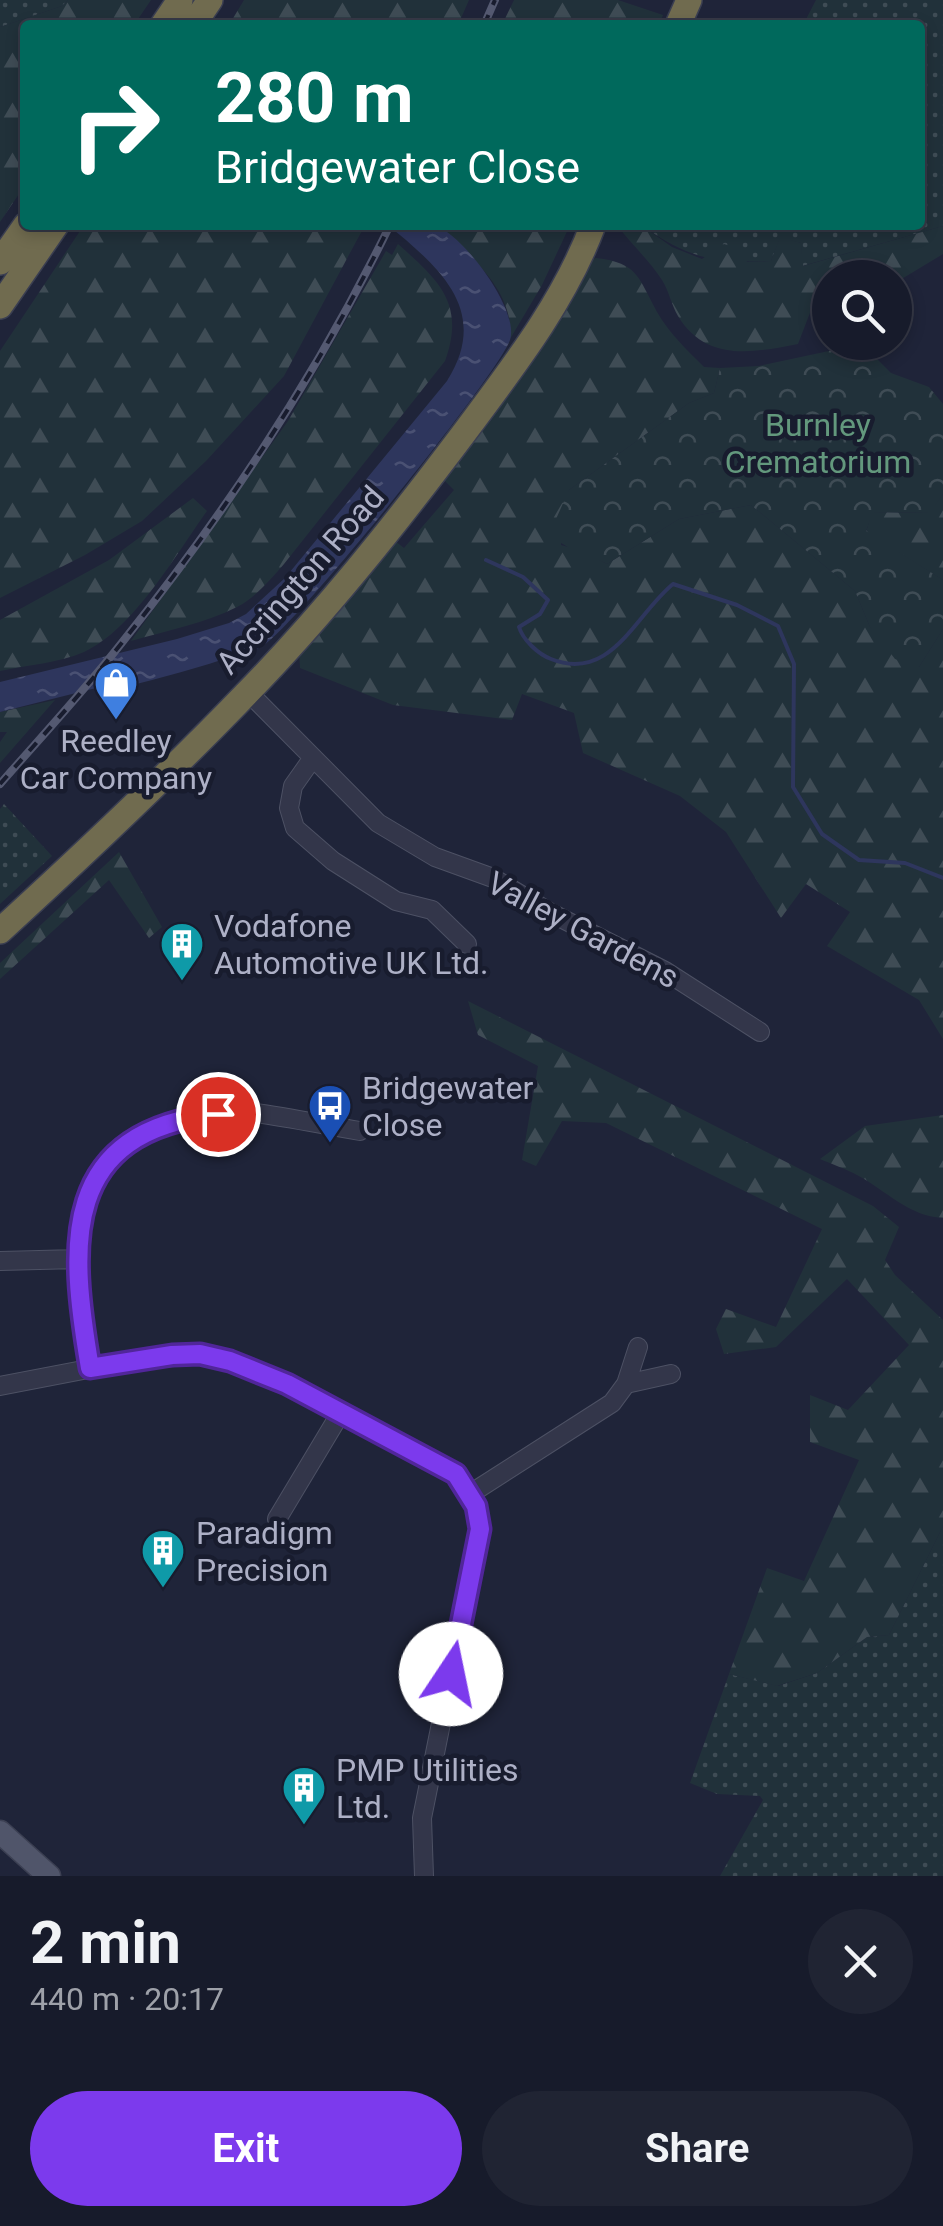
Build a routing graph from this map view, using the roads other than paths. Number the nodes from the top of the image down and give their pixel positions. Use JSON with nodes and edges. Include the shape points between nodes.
{"nodes":[{"id":1,"x":22,"y":230,"type":"edge"},
{"id":2,"x":53,"y":230,"type":"edge"},
{"id":3,"x":591,"y":230,"type":"edge"},
{"id":4,"x":0,"y":262,"type":"edge"},
{"id":5,"x":0,"y":306,"type":"edge"},
{"id":6,"x":248,"y":692,"type":"junction"},
{"id":7,"x":312,"y":759,"type":"junction"},
{"id":8,"x":0,"y":931,"type":"edge"},
{"id":9,"x":467,"y":944,"type":"dead end"},
{"id":10,"x":760,"y":1032,"type":"dead end"},
{"id":11,"x":360,"y":1131,"type":"dead end"},
{"id":12,"x":78,"y":1259,"type":"junction"},
{"id":13,"x":0,"y":1261,"type":"edge"},
{"id":14,"x":638,"y":1347,"type":"dead end"},
{"id":15,"x":90,"y":1368,"type":"junction"},
{"id":16,"x":671,"y":1374,"type":"dead end"},
{"id":17,"x":626,"y":1384,"type":"junction"},
{"id":18,"x":0,"y":1386,"type":"edge"},
{"id":19,"x":340,"y":1414,"type":"junction"},
{"id":20,"x":470,"y":1494,"type":"junction"},
{"id":21,"x":277,"y":1519,"type":"dead end"},
{"id":22,"x":0,"y":1832,"type":"edge"},
{"id":23,"x":49,"y":1876,"type":"edge"},
{"id":24,"x":424,"y":1876,"type":"edge"}],
"edges":[{"from":1,"to":4,"type":"highway"},
{"from":2,"to":5,"type":"highway"},
{"from":3,"to":6,"type":"highway","name":"Accrington Road","via":[[524,352],[386,533]]},
{"from":6,"to":7,"type":"street","name":"Valley Gardens"},
{"from":6,"to":8,"type":"highway","name":"Accrington Road"},
{"from":7,"to":9,"type":"street","name":"Valley Gardens","via":[[293,786],[289,808],[295,828],[396,901],[432,910]]},
{"from":7,"to":10,"type":"street","name":"Valley Gardens","via":[[378,823],[665,971]]},
{"from":11,"to":12,"type":"street","via":[[244,1112],[192,1117],[131,1140],[86,1198]]},
{"from":12,"to":13,"type":"street"},
{"from":12,"to":15,"type":"street"},
{"from":14,"to":17,"type":"street"},
{"from":15,"to":18,"type":"street"},
{"from":15,"to":19,"type":"street","via":[[200,1354],[287,1384]]},
{"from":16,"to":17,"type":"street"},
{"from":17,"to":20,"type":"street","via":[[612,1403]]},
{"from":19,"to":20,"type":"street","via":[[456,1474]]},
{"from":19,"to":21,"type":"street"},
{"from":20,"to":24,"type":"street","via":[[480,1529],[422,1818]]},
{"from":22,"to":23,"type":"main road"}]}
